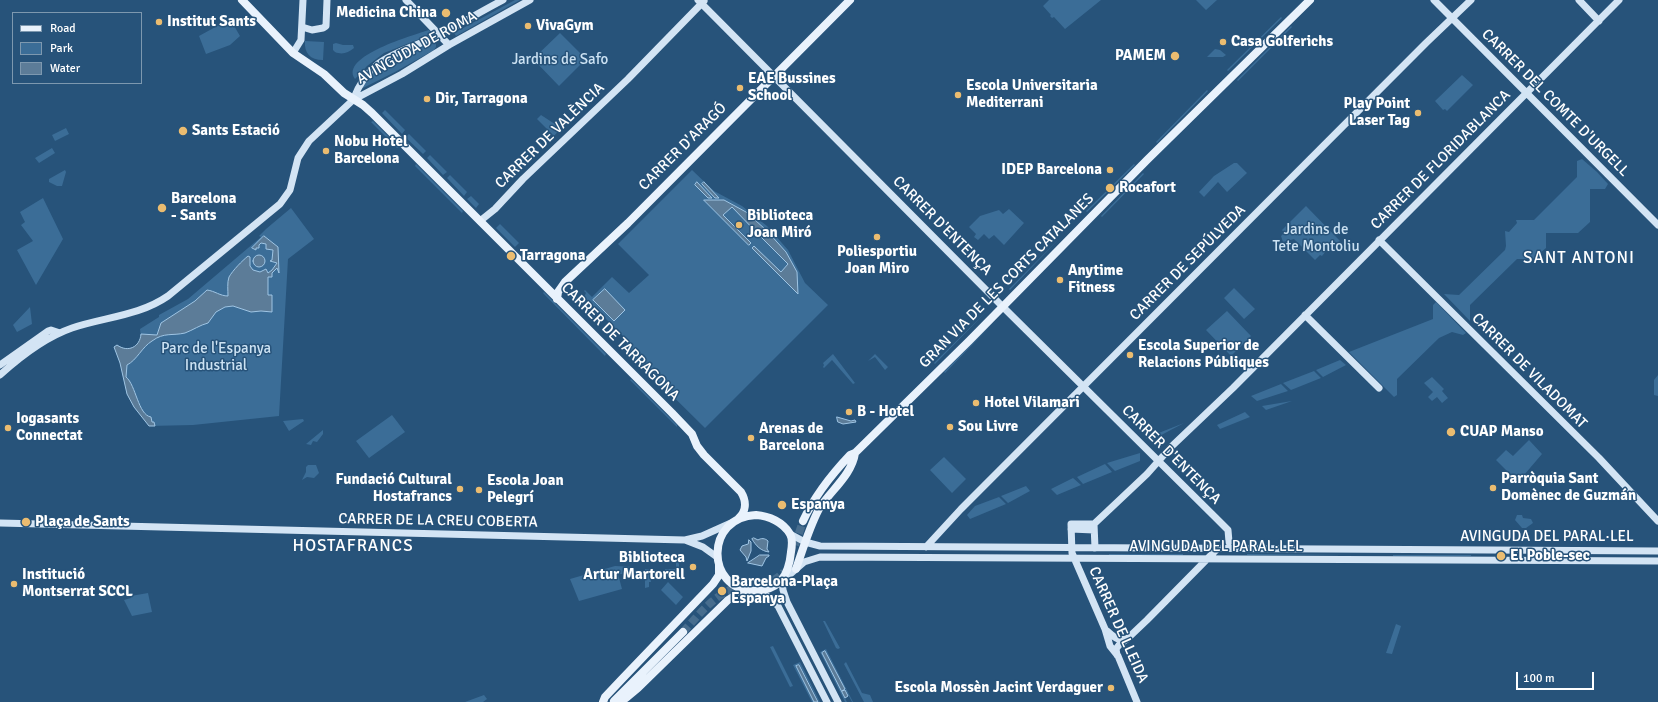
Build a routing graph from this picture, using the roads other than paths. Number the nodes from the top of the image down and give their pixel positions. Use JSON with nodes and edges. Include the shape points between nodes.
{"nodes":[{"id":1,"x":242,"y":0,"type":"edge"},
{"id":2,"x":304,"y":0,"type":"edge"},
{"id":3,"x":327,"y":0,"type":"edge"},
{"id":4,"x":406,"y":0,"type":"edge"},
{"id":5,"x":503,"y":0,"type":"edge"},
{"id":6,"x":530,"y":0,"type":"edge"},
{"id":7,"x":850,"y":0,"type":"edge"},
{"id":8,"x":1310,"y":0,"type":"edge"},
{"id":9,"x":1434,"y":0,"type":"edge"},
{"id":10,"x":1471,"y":0,"type":"edge"},
{"id":11,"x":1579,"y":0,"type":"edge"},
{"id":12,"x":1619,"y":0,"type":"edge"},
{"id":13,"x":701,"y":1,"type":"edge"},
{"id":14,"x":1453,"y":18,"type":"junction"},
{"id":15,"x":1599,"y":21,"type":"junction"},
{"id":16,"x":302,"y":27,"type":"junction"},
{"id":17,"x":439,"y":34,"type":"junction"},
{"id":18,"x":449,"y":45,"type":"junction"},
{"id":19,"x":293,"y":53,"type":"junction"},
{"id":20,"x":774,"y":77,"type":"junction"},
{"id":21,"x":1527,"y":93,"type":"junction"},
{"id":22,"x":353,"y":100,"type":"junction"},
{"id":23,"x":480,"y":221,"type":"junction"},
{"id":24,"x":1658,"y":225,"type":"edge"},
{"id":25,"x":1379,"y":240,"type":"junction"},
{"id":26,"x":565,"y":282,"type":"junction"},
{"id":27,"x":544,"y":286,"type":"junction"},
{"id":28,"x":557,"y":299,"type":"junction"},
{"id":29,"x":1002,"y":306,"type":"junction"},
{"id":30,"x":1305,"y":315,"type":"junction"},
{"id":31,"x":60,"y":333,"type":"junction"},
{"id":32,"x":0,"y":364,"type":"edge"},
{"id":33,"x":0,"y":375,"type":"edge"},
{"id":34,"x":1084,"y":386,"type":"junction"},
{"id":35,"x":1380,"y":388,"type":"dead end"},
{"id":36,"x":855,"y":453,"type":"junction"},
{"id":37,"x":1159,"y":460,"type":"junction"},
{"id":38,"x":734,"y":521,"type":"junction"},
{"id":39,"x":803,"y":521,"type":"tunnel mouth"},
{"id":40,"x":1658,"y":521,"type":"edge"},
{"id":41,"x":0,"y":523,"type":"edge"},
{"id":42,"x":1094,"y":526,"type":"junction"},
{"id":43,"x":790,"y":534,"type":"junction"},
{"id":44,"x":685,"y":540,"type":"junction"},
{"id":45,"x":805,"y":542,"type":"junction"},
{"id":46,"x":1229,"y":542,"type":"junction"},
{"id":47,"x":926,"y":547,"type":"junction"},
{"id":48,"x":1071,"y":547,"type":"junction"},
{"id":49,"x":1095,"y":548,"type":"junction"},
{"id":50,"x":1198,"y":548,"type":"junction"},
{"id":51,"x":1238,"y":548,"type":"junction"},
{"id":52,"x":1217,"y":549,"type":"junction"},
{"id":53,"x":1658,"y":551,"type":"edge"},
{"id":54,"x":1075,"y":559,"type":"junction"},
{"id":55,"x":1205,"y":560,"type":"junction"},
{"id":56,"x":718,"y":561,"type":"junction"},
{"id":57,"x":1658,"y":561,"type":"edge"},
{"id":58,"x":796,"y":569,"type":"junction"},
{"id":59,"x":782,"y":581,"type":"junction"},
{"id":60,"x":752,"y":591,"type":"junction"},
{"id":61,"x":1105,"y":629,"type":"junction"},
{"id":62,"x":683,"y":632,"type":"tunnel mouth"},
{"id":63,"x":1127,"y":639,"type":"junction"},
{"id":64,"x":1117,"y":655,"type":"junction"},
{"id":65,"x":603,"y":702,"type":"edge"},
{"id":66,"x":613,"y":702,"type":"edge"},
{"id":67,"x":617,"y":702,"type":"edge"},
{"id":68,"x":827,"y":702,"type":"edge"},
{"id":69,"x":838,"y":702,"type":"edge"},
{"id":70,"x":1137,"y":702,"type":"edge"}],
"edges":[{"from":1,"to":19,"type":"main road","name":"CARRER DE TARRAGONA"},
{"from":2,"to":16,"type":"street"},
{"from":3,"to":16,"type":"street","via":[[326,26],[312,30]]},
{"from":4,"to":17,"type":"street"},
{"from":5,"to":17,"type":"street","name":"AVINGUDA DE ROMA"},
{"from":6,"to":18,"type":"street","name":"AVINGUDA DE ROMA"},
{"from":7,"to":20,"type":"main road","name":"CARRER D'ARAGÓ"},
{"from":8,"to":29,"type":"main road","name":"GRAN VIA DE LES CORTS CATALANES"},
{"from":9,"to":14,"type":"street","name":"CARRER DEL COMTE D'URGELL"},
{"from":10,"to":14,"type":"street","name":"CARRER DE SEPÚLVEDA"},
{"from":11,"to":15,"type":"street"},
{"from":12,"to":15,"type":"street","name":"CARRER DE FLORIDABLANCA"},
{"from":13,"to":20,"type":"street","name":"CARRER D'ENTENÇA"},
{"from":13,"to":23,"type":"street","name":"CARRER DE VALÈNCIA","via":[[628,79]]},
{"from":14,"to":21,"type":"street","name":"CARRER DEL COMTE D'URGELL"},
{"from":14,"to":34,"type":"street","name":"CARRER DE SEPÚLVEDA"},
{"from":15,"to":21,"type":"street","name":"CARRER DE FLORIDABLANCA"},
{"from":16,"to":19,"type":"street","via":[[298,49]]},
{"from":17,"to":18,"type":"street"},
{"from":17,"to":22,"type":"street","name":"AVINGUDA DE ROMA","via":[[380,61],[362,80]]},
{"from":18,"to":22,"type":"street","name":"AVINGUDA DE ROMA"},
{"from":19,"to":22,"type":"main road","name":"CARRER DE TARRAGONA","via":[[313,65]]},
{"from":20,"to":26,"type":"main road","name":"CARRER D'ARAGÓ"},
{"from":20,"to":29,"type":"street","name":"CARRER D'ENTENÇA"},
{"from":21,"to":24,"type":"street","name":"CARRER DEL COMTE D'URGELL"},
{"from":21,"to":25,"type":"street","name":"CARRER DE FLORIDABLANCA"},
{"from":22,"to":23,"type":"main road","name":"CARRER DE TARRAGONA","via":[[363,105]]},
{"from":22,"to":31,"type":"street","via":[[309,140],[298,158],[289,193],[280,204],[185,283],[157,304]]},
{"from":23,"to":27,"type":"main road","name":"CARRER DE TARRAGONA"},
{"from":25,"to":30,"type":"street","name":"CARRER DE FLORIDABLANCA"},
{"from":25,"to":40,"type":"street","name":"CARRER DE VILADOMAT","via":[[1599,458]]},
{"from":26,"to":27,"type":"main road"},
{"from":26,"to":28,"type":"main road","name":"CARRER D'ARAGÓ"},
{"from":27,"to":28,"type":"main road","name":"CARRER DE TARRAGONA"},
{"from":28,"to":38,"type":"main road","name":"CARRER DE TARRAGONA","via":[[672,413],[692,434],[704,455],[739,490],[745,499],[745,508],[743,514]]},
{"from":29,"to":34,"type":"street","name":"CARRER D'ENTENÇA"},
{"from":29,"to":36,"type":"main road","name":"GRAN VIA DE LES CORTS CATALANES"},
{"from":30,"to":35,"type":"street"},
{"from":30,"to":37,"type":"street","name":"CARRER DE FLORIDABLANCA"},
{"from":31,"to":32,"type":"street","via":[[51,330]]},
{"from":31,"to":33,"type":"street","via":[[24,355]]},
{"from":34,"to":37,"type":"street","name":"CARRER D'ENTENÇA"},
{"from":34,"to":47,"type":"street","name":"CARRER DE SEPÚLVEDA"},
{"from":36,"to":39,"type":"main road","name":"GRAN VIA DE LES CORTS CATALANES","via":[[850,455],[825,483]]},
{"from":36,"to":45,"type":"main road","via":[[849,469],[819,509]]},
{"from":37,"to":42,"type":"street","name":"CARRER DE FLORIDABLANCA"},
{"from":37,"to":46,"type":"street","name":"CARRER D'ENTENÇA","via":[[1228,530]]},
{"from":38,"to":43,"type":"main road","via":[[750,515],[764,516],[776,521]]},
{"from":38,"to":44,"type":"street","name":"CARRER DE LA CREU COBERTA","via":[[702,536]]},
{"from":38,"to":56,"type":"main road","via":[[720,538]]},
{"from":41,"to":44,"type":"street","name":"CARRER DE LA CREU COBERTA"},
{"from":42,"to":48,"type":"street","name":"CARRER DE LLEIDA","via":[[1071,526]]},
{"from":42,"to":49,"type":"street"},
{"from":43,"to":45,"type":"street","name":"AVINGUDA DEL PARAL·LEL"},
{"from":43,"to":59,"type":"main road","via":[[790,561],[788,572]]},
{"from":44,"to":56,"type":"street","name":"CARRER DE LA CREU COBERTA","via":[[703,547]]},
{"from":45,"to":47,"type":"street","name":"AVINGUDA DEL PARAL·LEL","via":[[820,546]]},
{"from":45,"to":58,"type":"main road"},
{"from":46,"to":51,"type":"street"},
{"from":46,"to":52,"type":"street"},
{"from":47,"to":48,"type":"street","name":"AVINGUDA DEL PARAL·LEL"},
{"from":48,"to":49,"type":"street","name":"AVINGUDA DEL PARAL·LEL"},
{"from":48,"to":54,"type":"street","name":"CARRER DE LLEIDA"},
{"from":49,"to":50,"type":"street","name":"AVINGUDA DEL PARAL·LEL"},
{"from":50,"to":52,"type":"street","name":"AVINGUDA DEL PARAL·LEL"},
{"from":50,"to":55,"type":"street"},
{"from":51,"to":52,"type":"street","name":"AVINGUDA DEL PARAL·LEL"},
{"from":51,"to":53,"type":"street","name":"AVINGUDA DEL PARAL·LEL"},
{"from":52,"to":55,"type":"street"},
{"from":54,"to":55,"type":"street","name":"AVINGUDA DEL PARAL·LEL"},
{"from":54,"to":58,"type":"street","name":"AVINGUDA DEL PARAL·LEL","via":[[820,557],[808,560]]},
{"from":54,"to":61,"type":"street","name":"CARRER DE LLEIDA"},
{"from":55,"to":57,"type":"street","name":"AVINGUDA DEL PARAL·LEL"},
{"from":55,"to":63,"type":"street"},
{"from":56,"to":60,"type":"main road","via":[[725,576],[733,583]]},
{"from":56,"to":65,"type":"main road","via":[[719,575],[713,584]]},
{"from":58,"to":59,"type":"street","name":"AVINGUDA DEL PARAL·LEL"},
{"from":59,"to":60,"type":"main road","via":[[768,589]]},
{"from":59,"to":69,"type":"street","via":[[786,602]]},
{"from":60,"to":67,"type":"main road","via":[[739,593],[728,600],[638,688]]},
{"from":60,"to":68,"type":"street","via":[[766,596],[778,606]]},
{"from":61,"to":63,"type":"street","via":[[1116,639]]},
{"from":61,"to":64,"type":"street","name":"CARRER DE LLEIDA","via":[[1110,646]]},
{"from":62,"to":66,"type":"main road"},
{"from":63,"to":64,"type":"street","via":[[1119,644],[1116,649]]},
{"from":64,"to":70,"type":"street","name":"CARRER DE LLEIDA"}]}
